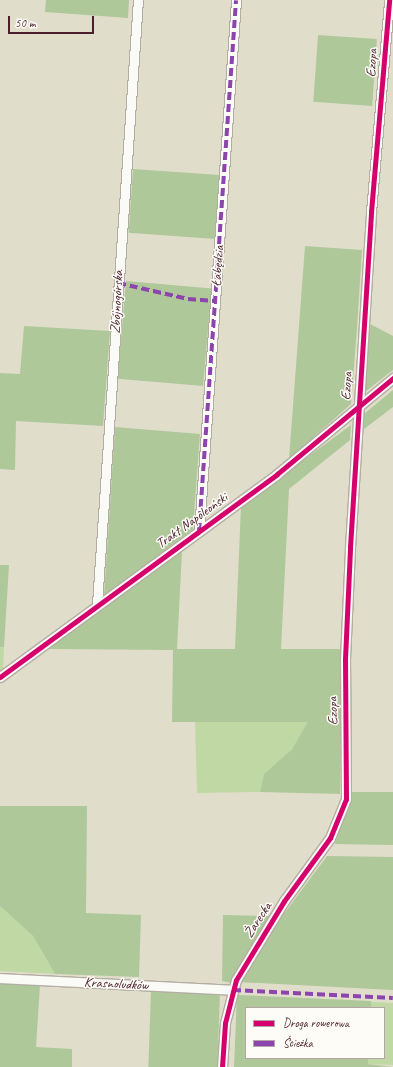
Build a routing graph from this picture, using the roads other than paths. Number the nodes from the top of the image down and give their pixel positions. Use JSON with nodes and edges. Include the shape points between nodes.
{"nodes":[{"id":1,"x":138,"y":0,"type":"edge"},
{"id":2,"x":236,"y":0,"type":"edge"},
{"id":3,"x":388,"y":0,"type":"edge"},
{"id":4,"x":393,"y":378,"type":"edge"},
{"id":5,"x":358,"y":405,"type":"junction"},
{"id":6,"x":199,"y":531,"type":"junction"},
{"id":7,"x":97,"y":604,"type":"junction"},
{"id":8,"x":0,"y":677,"type":"edge"},
{"id":9,"x":346,"y":799,"type":"joint"},
{"id":10,"x":0,"y":978,"type":"edge"},
{"id":11,"x":233,"y":990,"type":"junction"},
{"id":12,"x":222,"y":1067,"type":"edge"}],
"edges":[{"from":1,"to":7,"type":"street","name":"Zbójnogórska"},
{"from":2,"to":6,"type":"street","name":"Łabędzia"},
{"from":3,"to":5,"type":"street","name":"Ezopa"},
{"from":4,"to":5,"type":"street","name":"Trakt Napoleoński"},
{"from":5,"to":6,"type":"street","name":"Trakt Napoleoński","via":[[277,474]]},
{"from":5,"to":9,"type":"street","name":"Ezopa","via":[[345,659]]},
{"from":6,"to":7,"type":"street","name":"Trakt Napoleoński"},
{"from":7,"to":8,"type":"street","name":"Trakt Napoleoński"},
{"from":9,"to":11,"type":"street","name":"Żarecka","via":[[330,838],[257,943]]},
{"from":10,"to":11,"type":"street","name":"Krasnoludków"},
{"from":11,"to":12,"type":"street","name":"Żarecka","via":[[225,1023]]}]}
